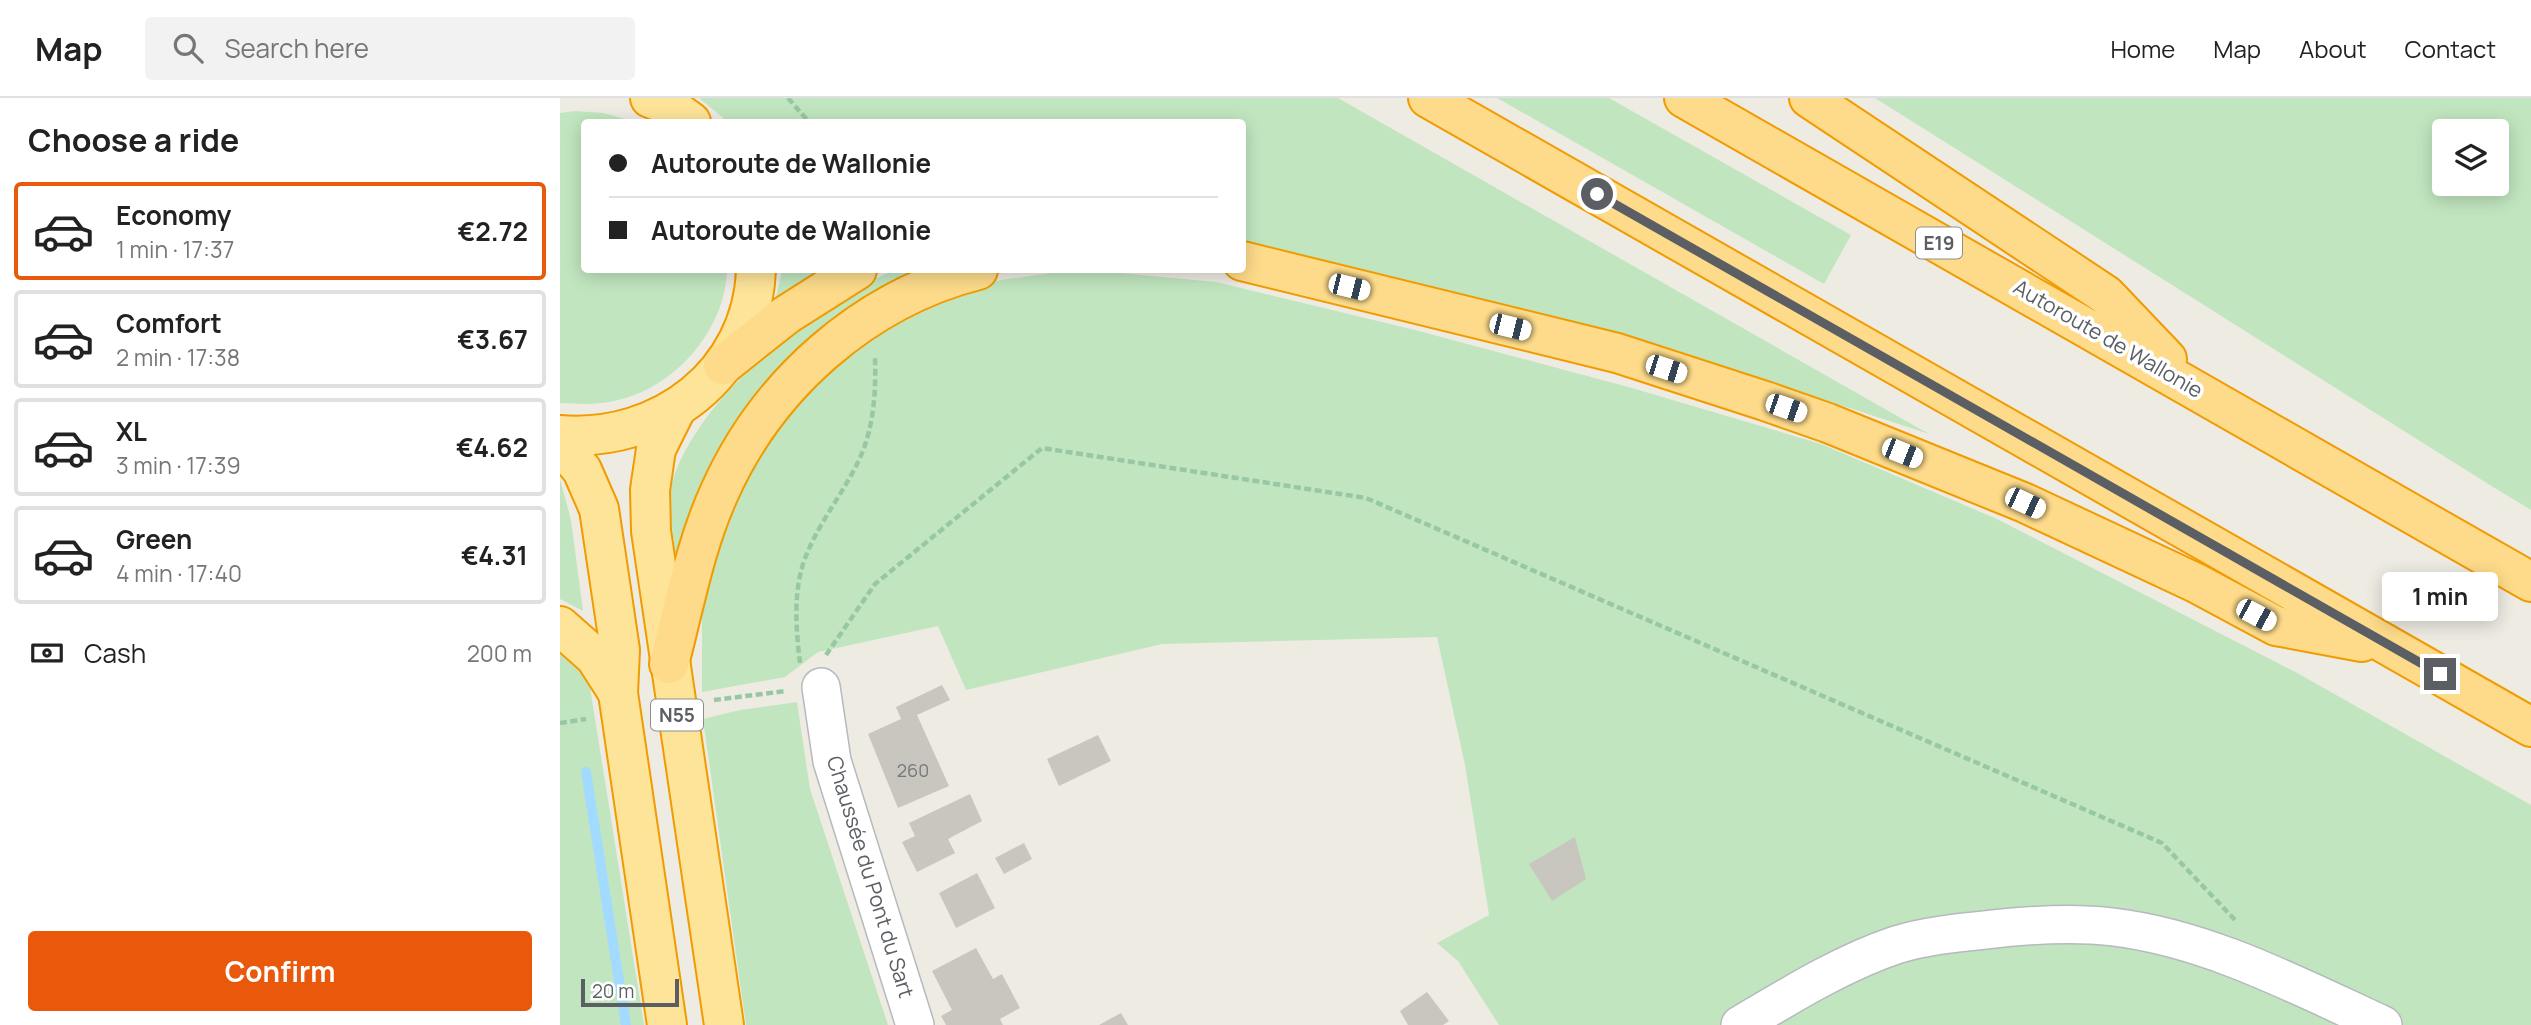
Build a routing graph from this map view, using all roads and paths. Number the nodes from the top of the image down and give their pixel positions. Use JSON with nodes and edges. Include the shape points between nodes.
{"nodes":[{"id":1,"x":650,"y":98,"type":"edge"},
{"id":2,"x":789,"y":98,"type":"edge"},
{"id":3,"x":1427,"y":98,"type":"edge"},
{"id":4,"x":1684,"y":98,"type":"edge"},
{"id":5,"x":1809,"y":98,"type":"edge"},
{"id":6,"x":687,"y":119,"type":"edge"},
{"id":7,"x":806,"y":119,"type":"edge"},
{"id":8,"x":1246,"y":262,"type":"edge"},
{"id":9,"x":757,"y":273,"type":"edge"},
{"id":10,"x":852,"y":273,"type":"edge"},
{"id":11,"x":970,"y":273,"type":"edge"},
{"id":12,"x":723,"y":365,"type":"junction"},
{"id":13,"x":2195,"y":389,"type":"junction"},
{"id":14,"x":676,"y":409,"type":"junction"},
{"id":15,"x":560,"y":435,"type":"edge"},
{"id":16,"x":560,"y":444,"type":"edge"},
{"id":17,"x":2531,"y":582,"type":"edge"},
{"id":18,"x":560,"y":625,"type":"edge"},
{"id":19,"x":2394,"y":648,"type":"junction"},
{"id":20,"x":669,"y":664,"type":"junction"},
{"id":21,"x":812,"y":679,"type":"junction"},
{"id":22,"x":618,"y":694,"type":"junction"},
{"id":23,"x":714,"y":700,"type":"dead end"},
{"id":24,"x":586,"y":719,"type":"dead end"},
{"id":25,"x":560,"y":723,"type":"edge"},
{"id":26,"x":2531,"y":727,"type":"edge"},
{"id":27,"x":2244,"y":929,"type":"dead end"},
{"id":28,"x":667,"y":1025,"type":"edge"},
{"id":29,"x":724,"y":1025,"type":"edge"},
{"id":30,"x":915,"y":1025,"type":"edge"},
{"id":31,"x":1740,"y":1025,"type":"edge"},
{"id":32,"x":2383,"y":1025,"type":"edge"}],
"edges":[{"from":1,"to":6,"type":"highway"},
{"from":2,"to":7,"type":"path"},
{"from":3,"to":19,"type":"highway"},
{"from":4,"to":13,"type":"highway","name":"Autoroute de Wallonie","number":"E19"},
{"from":5,"to":13,"type":"highway","via":[[2106,295]]},
{"from":8,"to":19,"type":"highway","via":[[1617,353],[1765,401],[2025,503],[2276,626]]},
{"from":9,"to":12,"type":"highway","number":"N55","via":[[744,328]]},
{"from":10,"to":12,"type":"highway","via":[[786,315]]},
{"from":11,"to":20,"type":"highway","via":[[911,295],[859,323],[775,401],[746,441],[720,491],[702,538]]},
{"from":12,"to":14,"type":"highway","number":"N55"},
{"from":13,"to":17,"type":"highway","name":"Autoroute de Wallonie","number":"E19"},
{"from":14,"to":15,"type":"highway","number":"N55","via":[[616,433]]},
{"from":14,"to":20,"type":"highway","number":"N55","via":[[656,449],[650,490]]},
{"from":16,"to":22,"type":"highway","number":"N55","via":[[582,470],[599,509],[620,650]]},
{"from":18,"to":22,"type":"highway","via":[[594,657]]},
{"from":19,"to":26,"type":"highway"},
{"from":20,"to":29,"type":"highway","number":"N55"},
{"from":21,"to":23,"type":"path"},
{"from":21,"to":27,"type":"path","via":[[875,584],[1042,448],[1366,498],[2162,842]]},
{"from":21,"to":30,"type":"street","name":"Chaussée du Pont du Sart","via":[[832,761]]},
{"from":22,"to":28,"type":"highway","number":"N55"},
{"from":24,"to":25,"type":"path"},
{"from":31,"to":32,"type":"street","via":[[1894,946],[1930,936],[2070,924],[2161,936],[2240,963]]}]}
